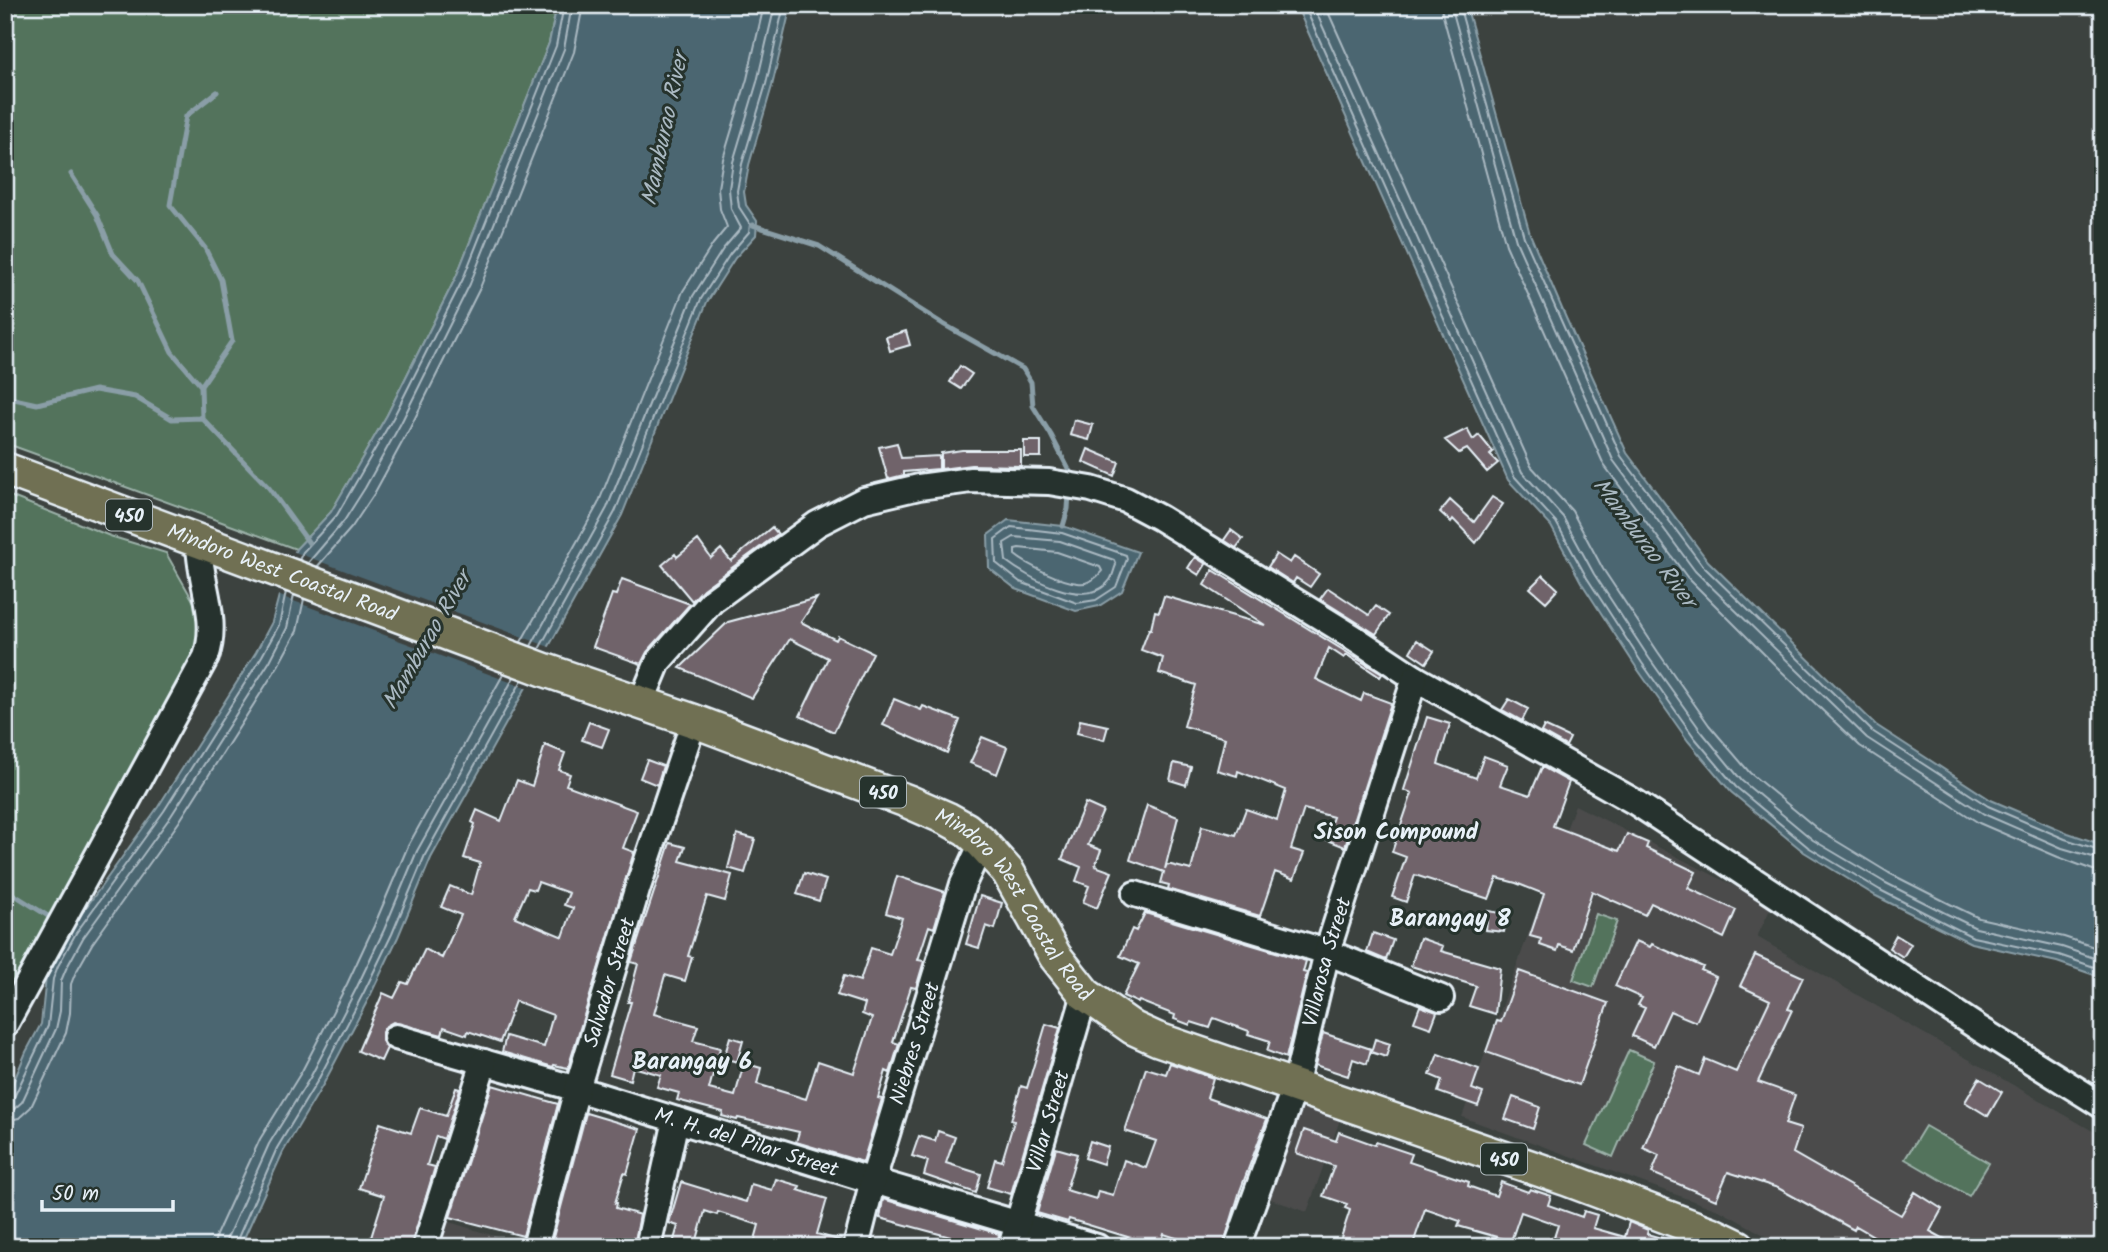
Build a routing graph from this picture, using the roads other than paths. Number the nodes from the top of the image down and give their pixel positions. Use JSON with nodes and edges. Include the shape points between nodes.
{"nodes":[{"id":1,"x":5,"y":469,"type":"edge"},
{"id":2,"x":200,"y":540,"type":"junction"},
{"id":3,"x":1415,"y":678,"type":"junction"},
{"id":4,"x":641,"y":703,"type":"junction"},
{"id":5,"x":694,"y":721,"type":"junction"},
{"id":6,"x":982,"y":842,"type":"junction"},
{"id":7,"x":1135,"y":894,"type":"dead end"},
{"id":8,"x":1326,"y":952,"type":"junction"},
{"id":9,"x":1085,"y":994,"type":"junction"},
{"id":10,"x":1441,"y":998,"type":"dead end"},
{"id":11,"x":5,"y":1025,"type":"edge"},
{"id":12,"x":396,"y":1037,"type":"dead end"},
{"id":13,"x":484,"y":1062,"type":"junction"},
{"id":14,"x":1295,"y":1086,"type":"junction"},
{"id":15,"x":577,"y":1089,"type":"junction"},
{"id":16,"x":2103,"y":1106,"type":"edge"},
{"id":17,"x":676,"y":1120,"type":"junction"},
{"id":18,"x":873,"y":1180,"type":"junction"},
{"id":19,"x":1017,"y":1222,"type":"junction"},
{"id":20,"x":1720,"y":1242,"type":"edge"},
{"id":21,"x":425,"y":1247,"type":"edge"},
{"id":22,"x":534,"y":1247,"type":"edge"},
{"id":23,"x":648,"y":1247,"type":"edge"},
{"id":24,"x":856,"y":1247,"type":"edge"},
{"id":25,"x":1011,"y":1247,"type":"edge"},
{"id":26,"x":1097,"y":1247,"type":"edge"},
{"id":27,"x":1237,"y":1247,"type":"edge"}],
"edges":[{"from":1,"to":2,"type":"main road","name":"Mindoro West Coastal Road","number":"450"},
{"from":2,"to":4,"type":"main road","name":"Mindoro West Coastal Road","number":"450"},
{"from":2,"to":11,"type":"street","via":[[200,570],[212,624],[206,657]]},
{"from":3,"to":4,"type":"street","via":[[1126,499],[1049,482],[971,480],[864,500],[817,524],[712,601],[659,662]]},
{"from":3,"to":8,"type":"street","name":"Villarosa Street"},
{"from":3,"to":16,"type":"street","via":[[1635,802]]},
{"from":4,"to":5,"type":"main road","name":"Mindoro West Coastal Road","number":"450"},
{"from":5,"to":6,"type":"main road","name":"Mindoro West Coastal Road","number":"450","via":[[907,801]]},
{"from":5,"to":15,"type":"street","name":"Salvador Street"},
{"from":6,"to":9,"type":"main road","name":"Mindoro West Coastal Road","number":"450","via":[[1008,872],[1055,956]]},
{"from":6,"to":18,"type":"street","name":"Niebres Street","via":[[963,884]]},
{"from":7,"to":8,"type":"street"},
{"from":8,"to":10,"type":"street"},
{"from":8,"to":14,"type":"street","name":"Villarosa Street"},
{"from":9,"to":14,"type":"main road","name":"Mindoro West Coastal Road","number":"450","via":[[1157,1039]]},
{"from":9,"to":19,"type":"street","name":"Villar Street"},
{"from":12,"to":13,"type":"street","name":"M. H. del Pilar Street"},
{"from":13,"to":15,"type":"street","name":"M. H. del Pilar Street"},
{"from":13,"to":21,"type":"street"},
{"from":14,"to":20,"type":"main road","name":"Mindoro West Coastal Road","number":"450","via":[[1566,1180]]},
{"from":14,"to":27,"type":"street","name":"Villarosa Street"},
{"from":15,"to":17,"type":"street","name":"M. H. del Pilar Street"},
{"from":15,"to":22,"type":"street","name":"Salvador Street"},
{"from":17,"to":18,"type":"street","name":"M. H. del Pilar Street"},
{"from":17,"to":23,"type":"street"},
{"from":18,"to":19,"type":"street","name":"M. H. del Pilar Street"},
{"from":18,"to":24,"type":"street","name":"Niebres Street"},
{"from":19,"to":25,"type":"street","name":"Villar Street"},
{"from":19,"to":26,"type":"street","name":"M. H. del Pilar Street"}]}
